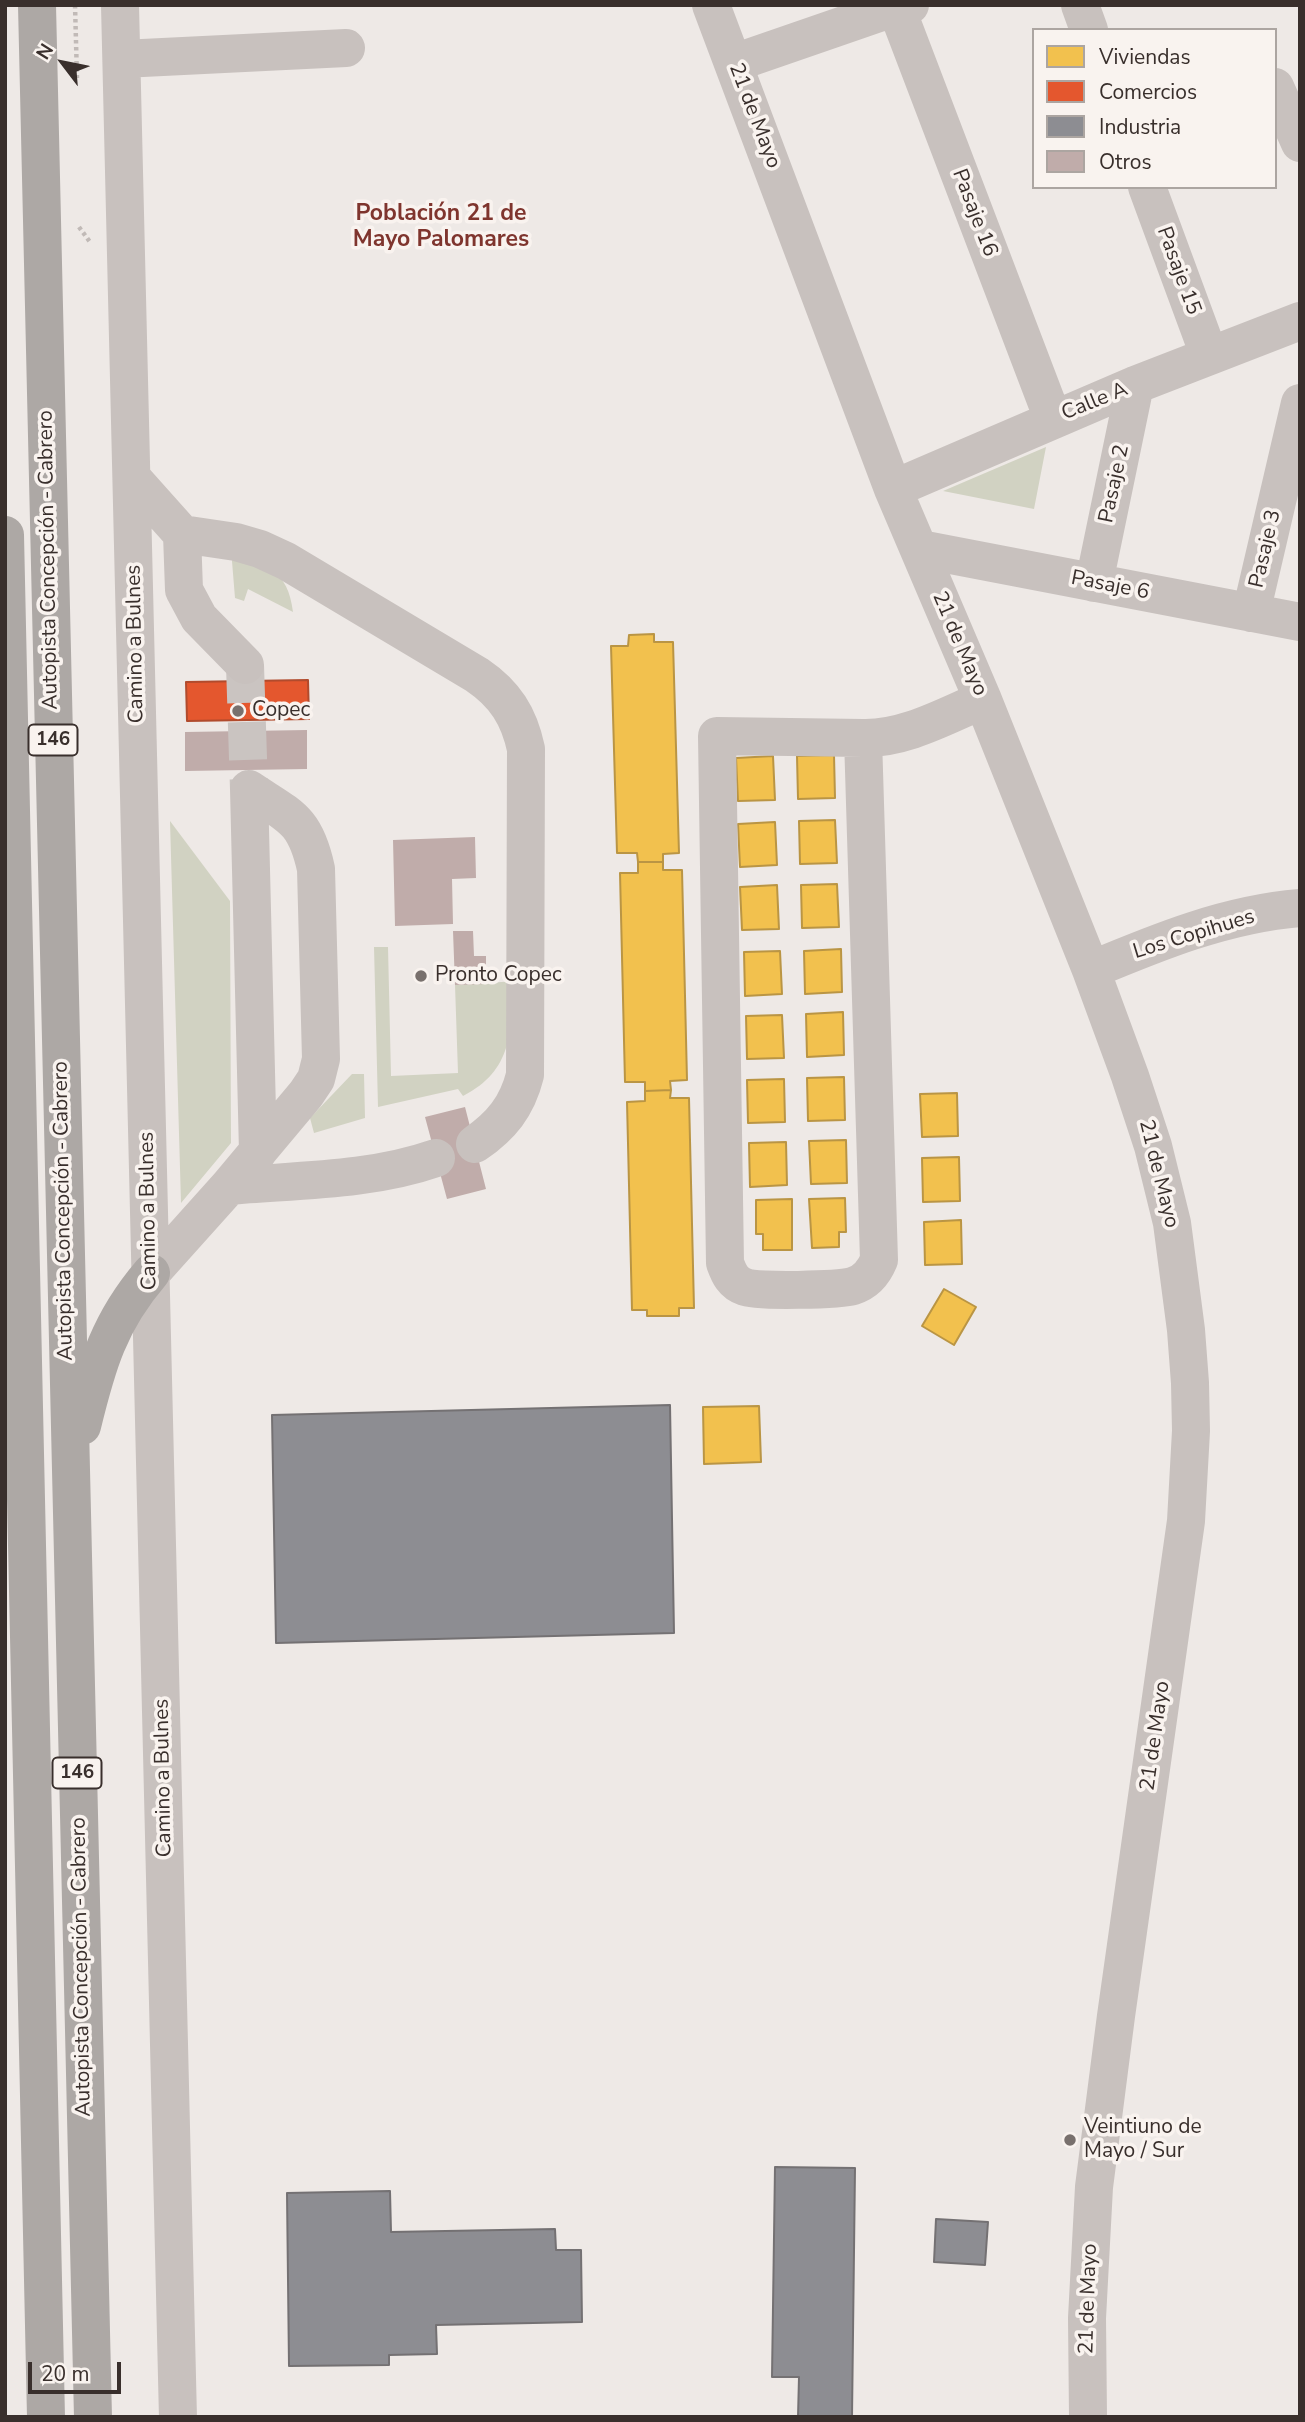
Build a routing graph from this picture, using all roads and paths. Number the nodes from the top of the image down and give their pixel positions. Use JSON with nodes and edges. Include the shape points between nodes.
{"nodes":[{"id":1,"x":37,"y":5,"type":"edge"},
{"id":2,"x":75,"y":5,"type":"edge"},
{"id":3,"x":120,"y":5,"type":"edge"},
{"id":4,"x":711,"y":5,"type":"edge"},
{"id":5,"x":1080,"y":5,"type":"edge"},
{"id":6,"x":903,"y":6,"type":"edge"},
{"id":7,"x":1088,"y":28,"type":"edge"},
{"id":8,"x":346,"y":48,"type":"dead end"},
{"id":9,"x":122,"y":59,"type":"junction"},
{"id":10,"x":734,"y":63,"type":"junction"},
{"id":11,"x":77,"y":82,"type":"dead end"},
{"id":12,"x":1277,"y":91,"type":"edge"},
{"id":13,"x":1300,"y":143,"type":"edge"},
{"id":14,"x":1148,"y":189,"type":"edge"},
{"id":15,"x":78,"y":216,"type":"dead end"},
{"id":16,"x":92,"y":246,"type":"dead end"},
{"id":17,"x":1300,"y":321,"type":"edge"},
{"id":18,"x":1209,"y":355,"type":"junction"},
{"id":19,"x":1135,"y":385,"type":"junction"},
{"id":20,"x":1300,"y":403,"type":"edge"},
{"id":21,"x":1053,"y":419,"type":"junction"},
{"id":22,"x":131,"y":478,"type":"junction"},
{"id":23,"x":893,"y":489,"type":"junction"},
{"id":24,"x":182,"y":534,"type":"junction"},
{"id":25,"x":5,"y":535,"type":"edge"},
{"id":26,"x":920,"y":549,"type":"junction"},
{"id":27,"x":1094,"y":583,"type":"junction"},
{"id":28,"x":1251,"y":613,"type":"junction"},
{"id":29,"x":1300,"y":622,"type":"edge"},
{"id":30,"x":245,"y":665,"type":"tunnel mouth"},
{"id":31,"x":983,"y":700,"type":"junction"},
{"id":32,"x":863,"y":738,"type":"junction"},
{"id":33,"x":1300,"y":908,"type":"edge"},
{"id":34,"x":1091,"y":970,"type":"junction"},
{"id":35,"x":475,"y":1144,"type":"dead end"},
{"id":36,"x":258,"y":1152,"type":"junction"},
{"id":37,"x":436,"y":1158,"type":"dead end"},
{"id":38,"x":229,"y":1186,"type":"junction"},
{"id":39,"x":151,"y":1273,"type":"junction"},
{"id":40,"x":70,"y":1476,"type":"junction"},
{"id":41,"x":46,"y":2417,"type":"edge"},
{"id":42,"x":93,"y":2417,"type":"edge"},
{"id":43,"x":178,"y":2417,"type":"edge"},
{"id":44,"x":1088,"y":2417,"type":"edge"}],
"edges":[{"from":1,"to":40,"type":"highway","name":"Autopista Concepción - Cabrero","number":"146"},
{"from":2,"to":11,"type":"path"},
{"from":3,"to":9,"type":"street","name":"Camino a Bulnes"},
{"from":4,"to":10,"type":"street","name":"21 de Mayo"},
{"from":5,"to":7,"type":"street"},
{"from":6,"to":10,"type":"street"},
{"from":6,"to":21,"type":"street","name":"Pasaje 16"},
{"from":8,"to":9,"type":"street"},
{"from":9,"to":22,"type":"street","name":"Camino a Bulnes"},
{"from":10,"to":23,"type":"street","name":"21 de Mayo"},
{"from":12,"to":13,"type":"street"},
{"from":14,"to":18,"type":"street","name":"Pasaje 15"},
{"from":15,"to":16,"type":"path","via":[[79,227]]},
{"from":17,"to":18,"type":"street","name":"Calle A"},
{"from":18,"to":19,"type":"street","name":"Calle A"},
{"from":19,"to":21,"type":"street","name":"Calle A"},
{"from":19,"to":27,"type":"street","name":"Pasaje 2"},
{"from":20,"to":28,"type":"street","name":"Pasaje 3"},
{"from":21,"to":23,"type":"street","name":"Calle A"},
{"from":22,"to":24,"type":"street"},
{"from":22,"to":39,"type":"street","name":"Camino a Bulnes"},
{"from":23,"to":26,"type":"street","name":"21 de Mayo"},
{"from":24,"to":30,"type":"street","via":[[184,590],[199,618]]},
{"from":24,"to":35,"type":"street","via":[[236,542],[286,561],[477,675],[502,695],[516,717],[526,749],[525,1075],[505,1120]]},
{"from":25,"to":41,"type":"highway","name":"Autopista Concepción - Cabrero","number":"146"},
{"from":26,"to":27,"type":"street","name":"Pasaje 6"},
{"from":26,"to":31,"type":"street","name":"21 de Mayo"},
{"from":27,"to":28,"type":"street","name":"Pasaje 6"},
{"from":28,"to":29,"type":"street","name":"Pasaje 6"},
{"from":31,"to":32,"type":"street","via":[[901,734]]},
{"from":31,"to":34,"type":"street","name":"21 de Mayo"},
{"from":32,"to":32,"type":"street","via":[[717,736],[725,1263],[735,1282],[752,1290],[853,1286],[869,1277],[878,1260]]},
{"from":33,"to":34,"type":"street","name":"Los Copihues","via":[[1184,933]]},
{"from":34,"to":44,"type":"street","name":"21 de Mayo","via":[[1142,1111],[1172,1223],[1186,1331],[1191,1431],[1179,1583],[1094,2187],[1087,2318]]},
{"from":36,"to":36,"type":"street","via":[[306,1094],[321,1059],[316,869],[311,846],[298,823],[248,789]]},
{"from":36,"to":38,"type":"street"},
{"from":37,"to":38,"type":"street","via":[[374,1174]]},
{"from":38,"to":39,"type":"street"},
{"from":39,"to":40,"type":"highway","via":[[130,1297],[105,1345]]},
{"from":39,"to":43,"type":"street","name":"Camino a Bulnes"},
{"from":40,"to":42,"type":"highway","name":"Autopista Concepción - Cabrero","number":"146"}]}
